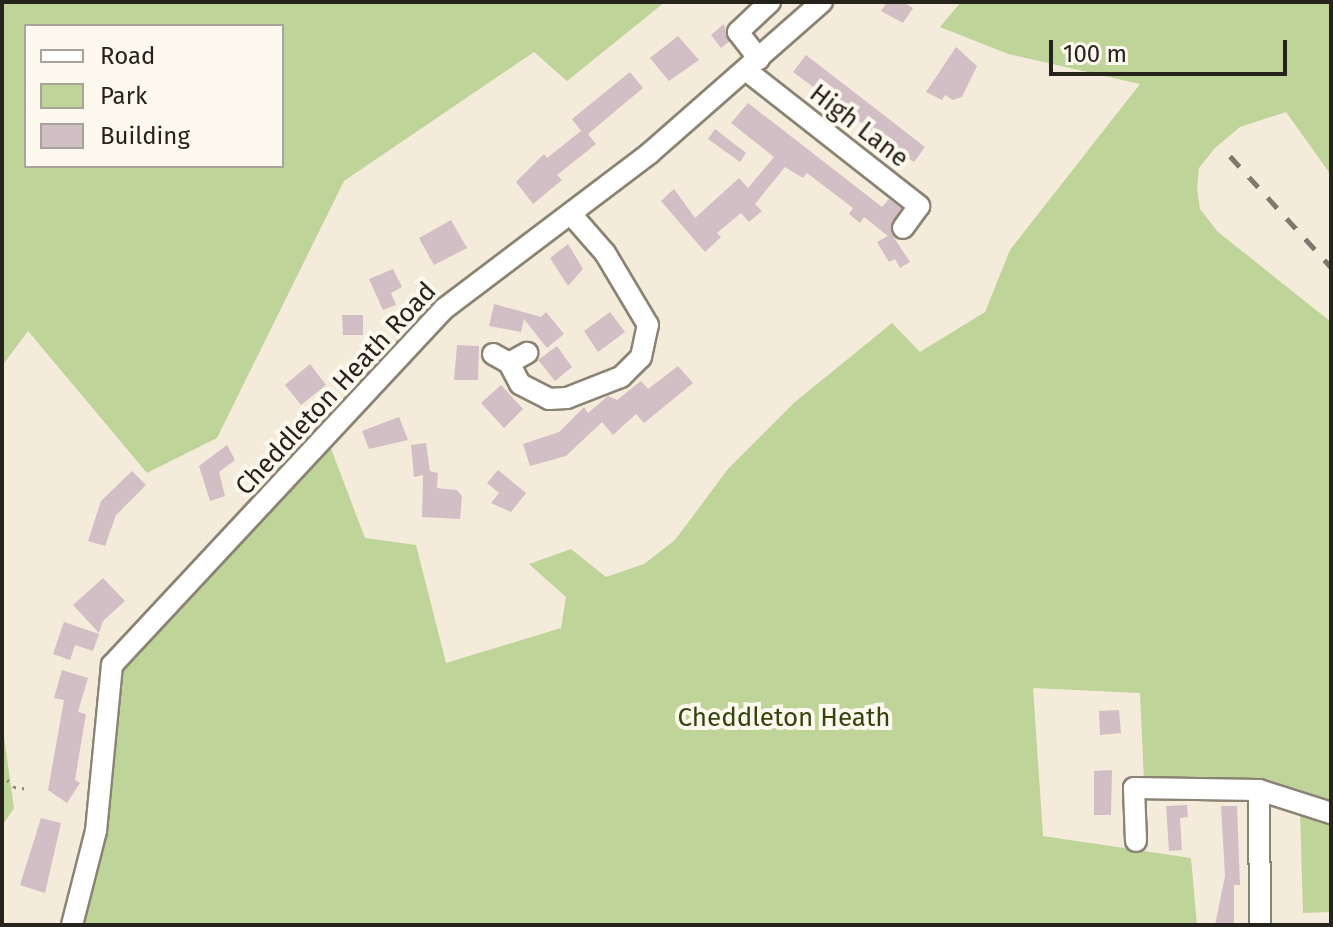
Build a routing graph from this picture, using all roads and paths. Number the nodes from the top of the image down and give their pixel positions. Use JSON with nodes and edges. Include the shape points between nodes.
{"nodes":[{"id":1,"x":770,"y":2,"type":"edge"},
{"id":2,"x":822,"y":2,"type":"edge"},
{"id":3,"x":753,"y":65,"type":"junction"},
{"id":4,"x":571,"y":214,"type":"junction"},
{"id":5,"x":903,"y":228,"type":"dead end"},
{"id":6,"x":510,"y":357,"type":"dead end"},
{"id":7,"x":2,"y":774,"type":"edge"},
{"id":8,"x":29,"y":789,"type":"dead end"},
{"id":9,"x":1259,"y":790,"type":"junction"},
{"id":10,"x":1331,"y":813,"type":"edge"},
{"id":11,"x":1136,"y":841,"type":"dead end"},
{"id":12,"x":72,"y":925,"type":"edge"},
{"id":13,"x":1260,"y":925,"type":"edge"}],
"edges":[{"from":1,"to":3,"type":"street","via":[[738,32]]},
{"from":2,"to":3,"type":"street","name":"Cheddleton Heath Road"},
{"from":3,"to":4,"type":"street","name":"Cheddleton Heath Road"},
{"from":3,"to":5,"type":"street","name":"High Lane","via":[[919,206]]},
{"from":4,"to":6,"type":"street","via":[[605,253],[648,325],[641,357],[621,377],[567,398],[549,399],[520,384]]},
{"from":4,"to":12,"type":"street","name":"Cheddleton Heath Road","via":[[444,309],[112,665],[96,831]]},
{"from":7,"to":8,"type":"path","via":[[14,787]]},
{"from":9,"to":10,"type":"street"},
{"from":9,"to":11,"type":"street","via":[[1134,788]]},
{"from":9,"to":13,"type":"street"}]}
